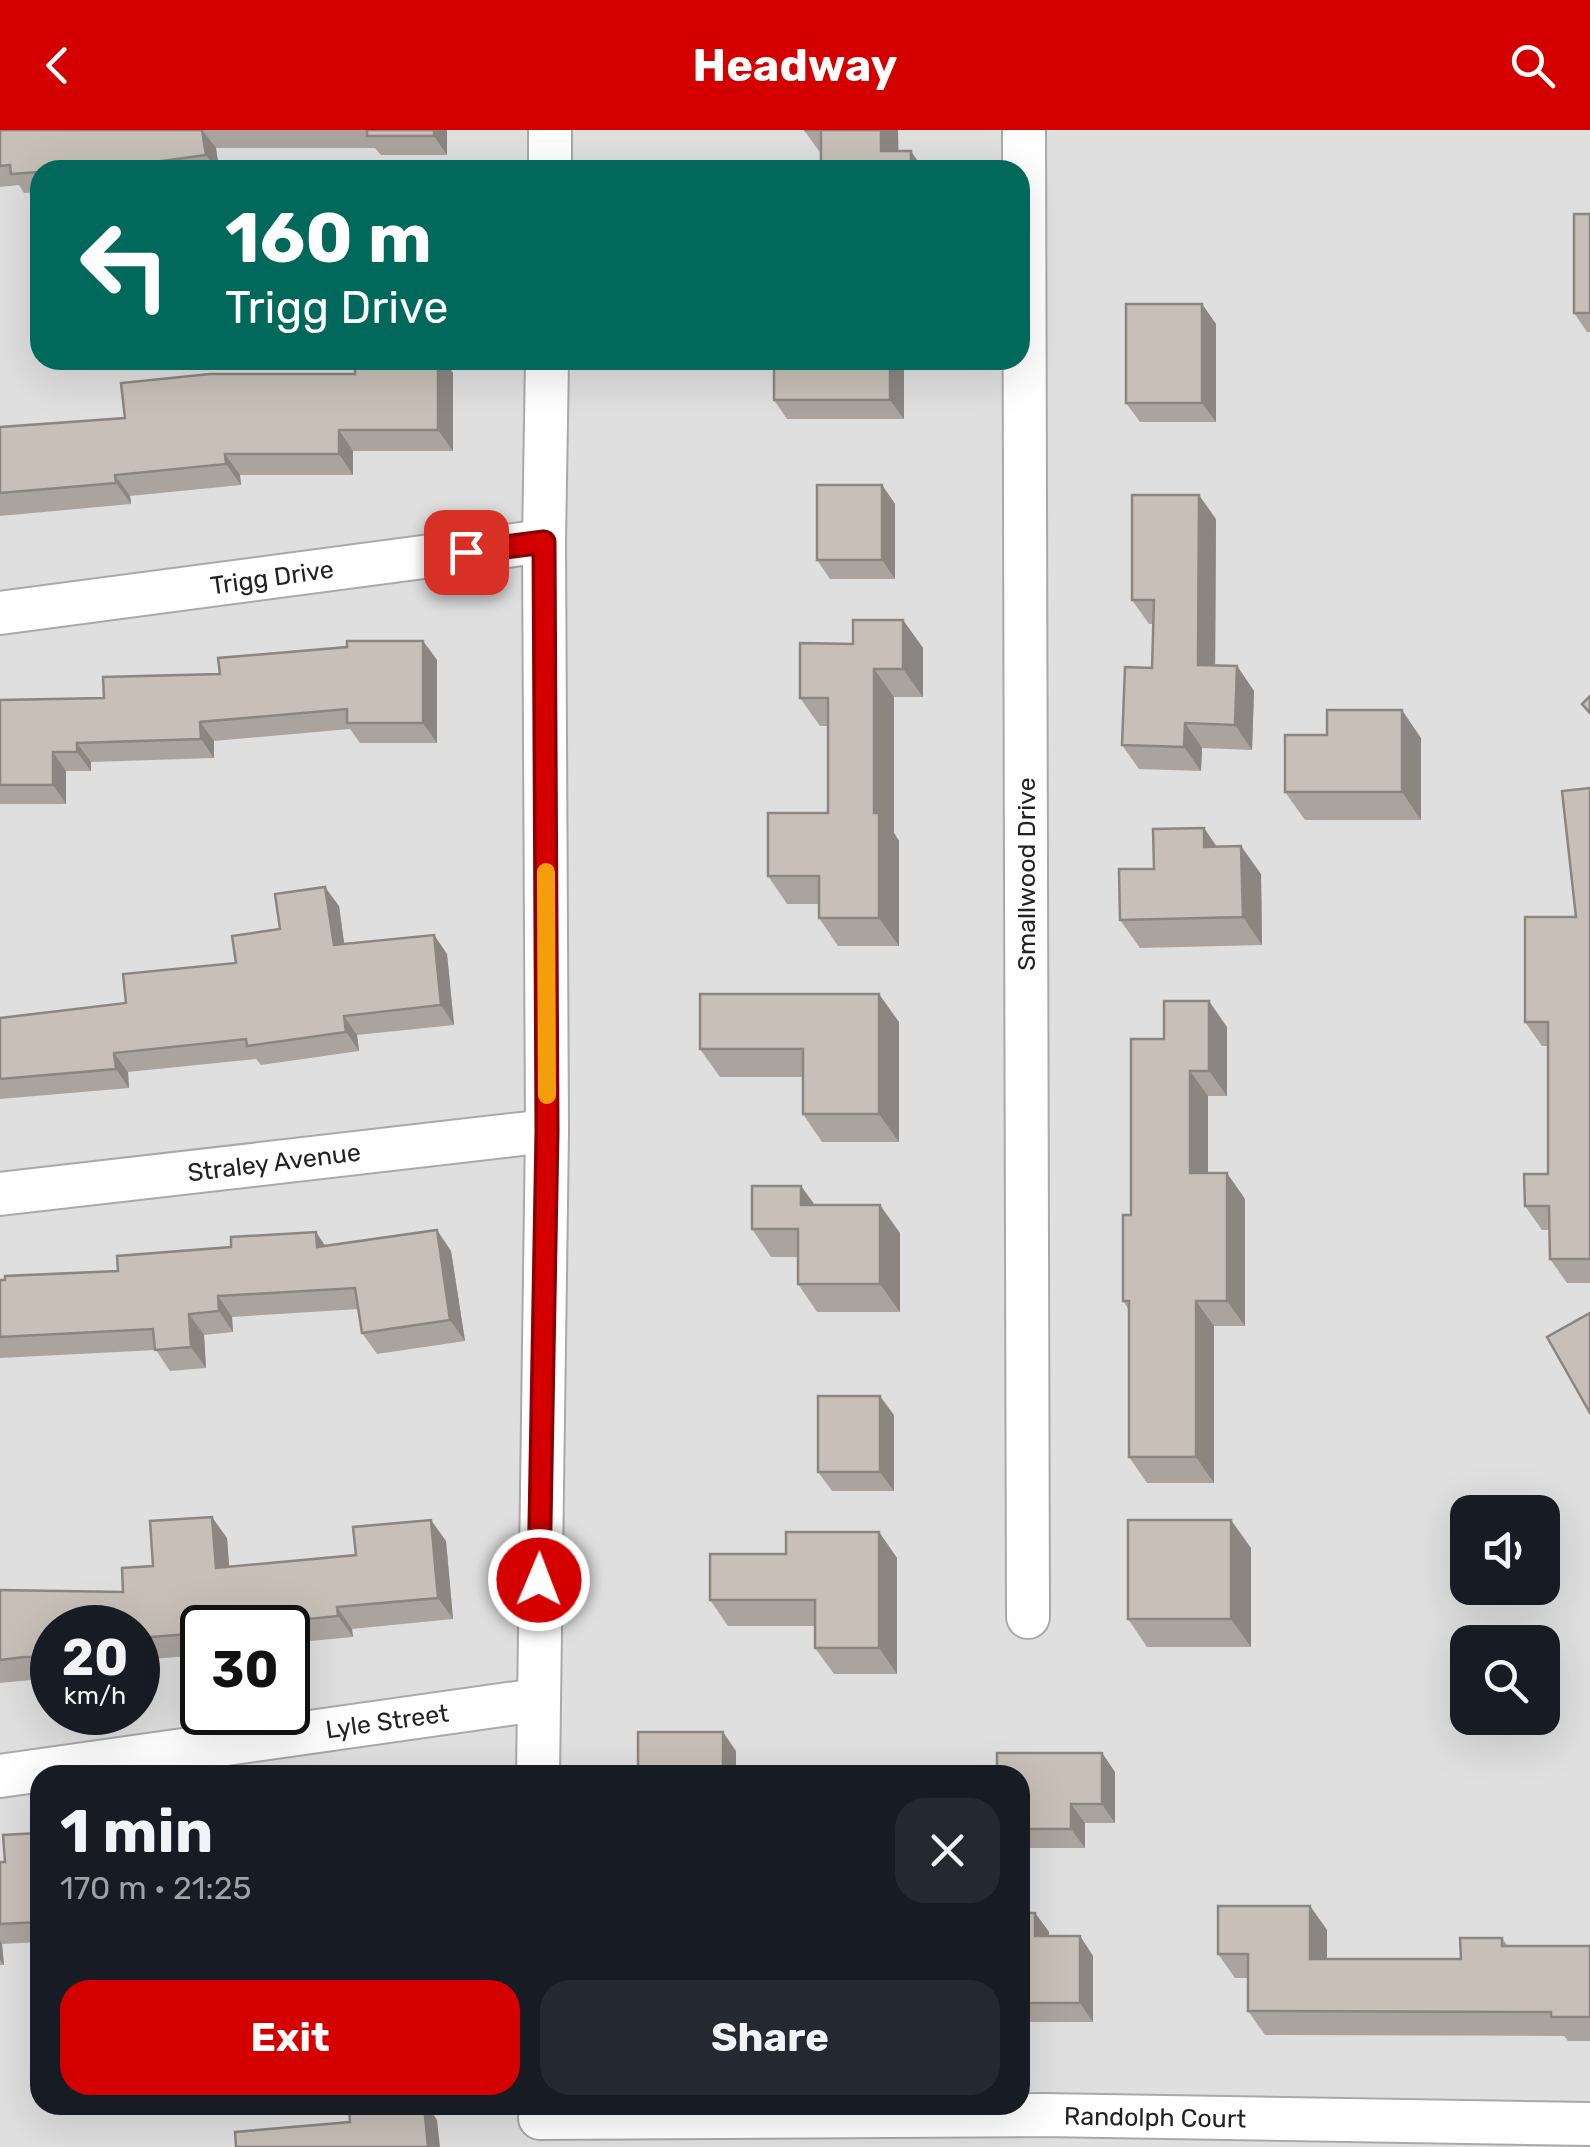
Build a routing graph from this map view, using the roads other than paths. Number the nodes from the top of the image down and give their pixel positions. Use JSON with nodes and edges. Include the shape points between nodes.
{"nodes":[{"id":1,"x":550,"y":130,"type":"edge"},
{"id":2,"x":1024,"y":130,"type":"edge"},
{"id":3,"x":550,"y":160,"type":"edge"},
{"id":4,"x":1024,"y":160,"type":"edge"},
{"id":5,"x":546,"y":370,"type":"edge"},
{"id":6,"x":1025,"y":370,"type":"edge"},
{"id":7,"x":544,"y":542,"type":"junction"},
{"id":8,"x":0,"y":613,"type":"edge"},
{"id":9,"x":547,"y":1131,"type":"junction"},
{"id":10,"x":0,"y":1194,"type":"edge"},
{"id":11,"x":1028,"y":1617,"type":"dead end"},
{"id":12,"x":537,"y":1700,"type":"junction"},
{"id":13,"x":78,"y":1765,"type":"edge"},
{"id":14,"x":538,"y":1765,"type":"edge"},
{"id":15,"x":30,"y":1772,"type":"edge"},
{"id":16,"x":0,"y":1776,"type":"edge"},
{"id":17,"x":540,"y":2123,"type":"edge"},
{"id":18,"x":1590,"y":2124,"type":"edge"}],
"edges":[{"from":1,"to":3,"type":"street"},
{"from":2,"to":4,"type":"street","name":"Smallwood Drive"},
{"from":5,"to":7,"type":"street"},
{"from":6,"to":11,"type":"street","name":"Smallwood Drive"},
{"from":7,"to":8,"type":"street","name":"Trigg Drive"},
{"from":7,"to":9,"type":"street"},
{"from":9,"to":10,"type":"street","name":"Straley Avenue"},
{"from":9,"to":12,"type":"street"},
{"from":12,"to":13,"type":"street","name":"Lyle Street"},
{"from":12,"to":14,"type":"street"},
{"from":15,"to":16,"type":"street","name":"Lyle Street"},
{"from":17,"to":18,"type":"street","name":"Randolph Court","via":[[1043,2115]]}]}
